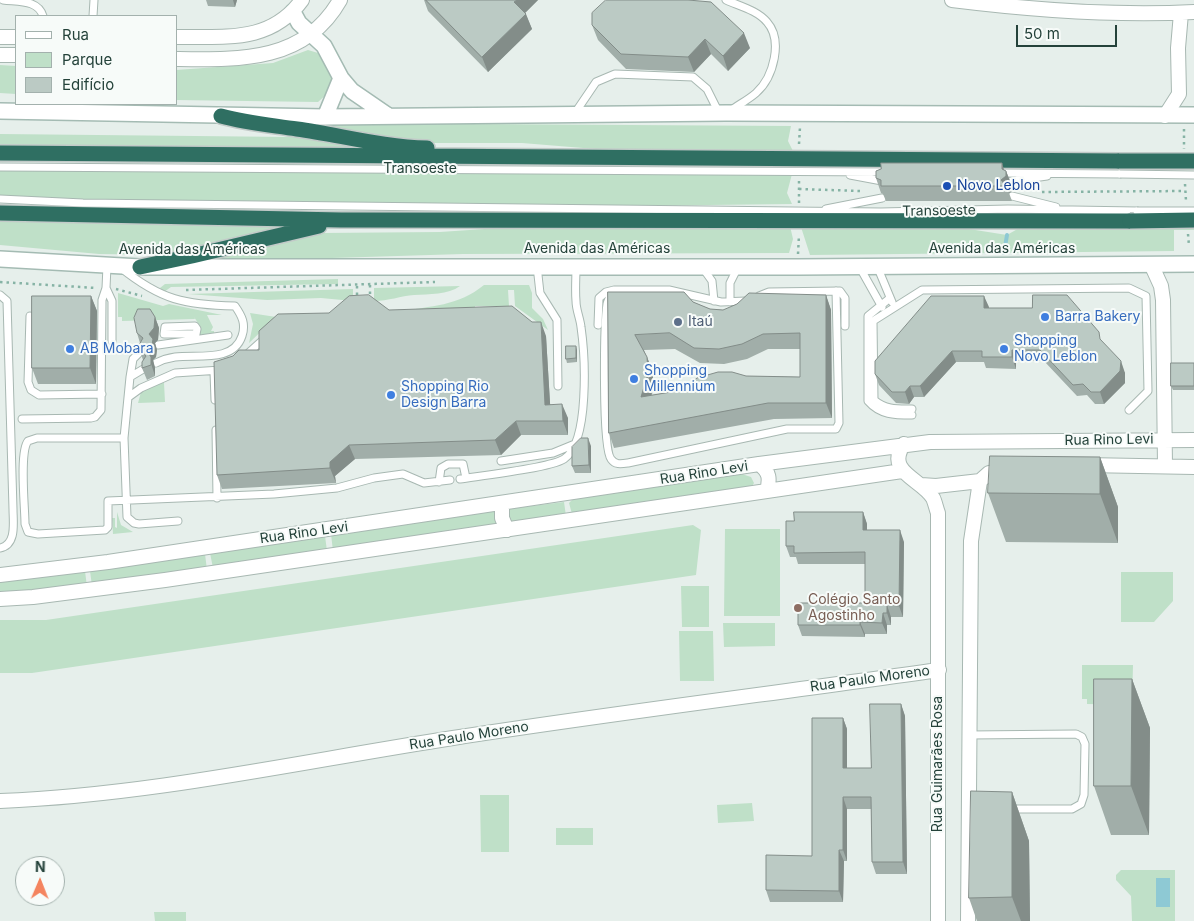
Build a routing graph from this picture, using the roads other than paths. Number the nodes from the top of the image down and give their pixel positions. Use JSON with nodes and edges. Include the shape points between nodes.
{"nodes":[{"id":1,"x":3,"y":0,"type":"edge"},
{"id":2,"x":94,"y":0,"type":"edge"},
{"id":3,"x":302,"y":0,"type":"edge"},
{"id":4,"x":340,"y":0,"type":"edge"},
{"id":5,"x":726,"y":0,"type":"edge"},
{"id":6,"x":952,"y":0,"type":"edge"},
{"id":7,"x":293,"y":12,"type":"junction"},
{"id":8,"x":1187,"y":12,"type":"edge"},
{"id":9,"x":43,"y":15,"type":"edge"},
{"id":10,"x":93,"y":15,"type":"edge"},
{"id":11,"x":313,"y":34,"type":"junction"},
{"id":12,"x":178,"y":36,"type":"edge"},
{"id":13,"x":0,"y":37,"type":"edge"},
{"id":14,"x":15,"y":37,"type":"edge"},
{"id":15,"x":0,"y":55,"type":"edge"},
{"id":16,"x":15,"y":55,"type":"edge"},
{"id":17,"x":178,"y":59,"type":"edge"},
{"id":18,"x":341,"y":78,"type":"junction"},
{"id":19,"x":0,"y":111,"type":"edge"},
{"id":20,"x":722,"y":113,"type":"junction"},
{"id":21,"x":575,"y":114,"type":"junction"},
{"id":22,"x":387,"y":115,"type":"junction"},
{"id":23,"x":1194,"y":115,"type":"edge"},
{"id":24,"x":221,"y":116,"type":"junction"},
{"id":25,"x":1165,"y":116,"type":"junction"},
{"id":26,"x":325,"y":117,"type":"junction"},
{"id":27,"x":0,"y":153,"type":"edge"},
{"id":28,"x":476,"y":158,"type":"junction"},
{"id":29,"x":1194,"y":161,"type":"edge"},
{"id":30,"x":0,"y":167,"type":"edge"},
{"id":31,"x":1120,"y":168,"type":"junction"},
{"id":32,"x":840,"y":172,"type":"junction"},
{"id":33,"x":898,"y":172,"type":"edge"},
{"id":34,"x":986,"y":173,"type":"edge"},
{"id":35,"x":1055,"y":174,"type":"junction"},
{"id":36,"x":1194,"y":175,"type":"edge"},
{"id":37,"x":882,"y":181,"type":"edge"},
{"id":38,"x":1012,"y":181,"type":"dead end"},
{"id":39,"x":1012,"y":196,"type":"dead end"},
{"id":40,"x":882,"y":198,"type":"edge"},
{"id":41,"x":0,"y":200,"type":"edge"},
{"id":42,"x":1066,"y":210,"type":"junction"},
{"id":43,"x":813,"y":211,"type":"junction"},
{"id":44,"x":1194,"y":211,"type":"edge"},
{"id":45,"x":0,"y":213,"type":"edge"},
{"id":46,"x":1134,"y":216,"type":"junction"},
{"id":47,"x":341,"y":220,"type":"junction"},
{"id":48,"x":1194,"y":220,"type":"edge"},
{"id":49,"x":0,"y":260,"type":"edge"},
{"id":50,"x":1151,"y":264,"type":"junction"},
{"id":51,"x":1194,"y":264,"type":"edge"},
{"id":52,"x":113,"y":266,"type":"junction"},
{"id":53,"x":537,"y":266,"type":"junction"},
{"id":54,"x":576,"y":266,"type":"junction"},
{"id":55,"x":701,"y":266,"type":"junction"},
{"id":56,"x":738,"y":266,"type":"junction"},
{"id":57,"x":859,"y":266,"type":"junction"},
{"id":58,"x":877,"y":266,"type":"junction"},
{"id":59,"x":140,"y":267,"type":"junction"},
{"id":60,"x":106,"y":288,"type":"junction"},
{"id":61,"x":614,"y":290,"type":"junction"},
{"id":62,"x":836,"y":291,"type":"junction"},
{"id":63,"x":0,"y":296,"type":"edge"},
{"id":64,"x":890,"y":298,"type":"junction"},
{"id":65,"x":714,"y":301,"type":"junction"},
{"id":66,"x":730,"y":302,"type":"junction"},
{"id":67,"x":881,"y":304,"type":"junction"},
{"id":68,"x":895,"y":306,"type":"junction"},
{"id":69,"x":886,"y":312,"type":"junction"},
{"id":70,"x":30,"y":316,"type":"edge"},
{"id":71,"x":598,"y":325,"type":"dead end"},
{"id":72,"x":845,"y":326,"type":"dead end"},
{"id":73,"x":271,"y":331,"type":"edge"},
{"id":74,"x":228,"y":335,"type":"dead end"},
{"id":75,"x":112,"y":341,"type":"dead end"},
{"id":76,"x":158,"y":345,"type":"dead end"},
{"id":77,"x":142,"y":350,"type":"edge"},
{"id":78,"x":240,"y":362,"type":"edge"},
{"id":79,"x":156,"y":363,"type":"dead end"},
{"id":80,"x":230,"y":367,"type":"edge"},
{"id":81,"x":145,"y":368,"type":"edge"},
{"id":82,"x":214,"y":372,"type":"junction"},
{"id":83,"x":130,"y":377,"type":"junction"},
{"id":84,"x":558,"y":386,"type":"dead end"},
{"id":85,"x":102,"y":394,"type":"junction"},
{"id":86,"x":130,"y":396,"type":"junction"},
{"id":87,"x":216,"y":406,"type":"edge"},
{"id":88,"x":1129,"y":410,"type":"dead end"},
{"id":89,"x":22,"y":419,"type":"dead end"},
{"id":90,"x":216,"y":421,"type":"edge"},
{"id":91,"x":124,"y":438,"type":"junction"},
{"id":92,"x":1163,"y":439,"type":"junction"},
{"id":93,"x":1194,"y":440,"type":"edge"},
{"id":94,"x":991,"y":441,"type":"junction"},
{"id":95,"x":574,"y":444,"type":"junction"},
{"id":96,"x":904,"y":444,"type":"junction"},
{"id":97,"x":501,"y":461,"type":"dead end"},
{"id":98,"x":759,"y":464,"type":"junction"},
{"id":99,"x":1066,"y":465,"type":"edge"},
{"id":100,"x":1165,"y":466,"type":"junction"},
{"id":101,"x":1018,"y":467,"type":"edge"},
{"id":102,"x":1194,"y":467,"type":"edge"},
{"id":103,"x":902,"y":471,"type":"junction"},
{"id":104,"x":984,"y":477,"type":"junction"},
{"id":105,"x":450,"y":480,"type":"dead end"},
{"id":106,"x":439,"y":482,"type":"junction"},
{"id":107,"x":921,"y":485,"type":"junction"},
{"id":108,"x":767,"y":492,"type":"junction"},
{"id":109,"x":217,"y":498,"type":"junction"},
{"id":110,"x":126,"y":500,"type":"junction"},
{"id":111,"x":502,"y":504,"type":"junction"},
{"id":112,"x":178,"y":522,"type":"dead end"},
{"id":113,"x":507,"y":530,"type":"junction"},
{"id":114,"x":0,"y":548,"type":"edge"},
{"id":115,"x":0,"y":575,"type":"edge"},
{"id":116,"x":0,"y":598,"type":"edge"},
{"id":117,"x":939,"y":670,"type":"junction"},
{"id":118,"x":969,"y":735,"type":"junction"},
{"id":119,"x":0,"y":801,"type":"edge"},
{"id":120,"x":997,"y":808,"type":"edge"},
{"id":121,"x":938,"y":921,"type":"edge"},
{"id":122,"x":968,"y":921,"type":"edge"}],
"edges":[{"from":1,"to":9,"type":"lane","via":[[35,4]]},
{"from":2,"to":10,"type":"lane"},
{"from":3,"to":7,"type":"street"},
{"from":4,"to":11,"type":"street","via":[[334,12]]},
{"from":5,"to":20,"type":"lane","via":[[756,12],[774,31],[775,44],[773,64],[757,92]]},
{"from":6,"to":8,"type":"street","via":[[1124,14]]},
{"from":7,"to":11,"type":"main road","via":[[299,23]]},
{"from":7,"to":12,"type":"street","via":[[271,28],[246,36]]},
{"from":8,"to":25,"type":"street","via":[[1178,48],[1179,94]]},
{"from":11,"to":17,"type":"street","via":[[290,47],[267,54],[241,58]]},
{"from":11,"to":18,"type":"main road","via":[[324,46]]},
{"from":13,"to":14,"type":"street"},
{"from":15,"to":16,"type":"street"},
{"from":18,"to":22,"type":"main road","via":[[352,91]]},
{"from":18,"to":26,"type":"main road"},
{"from":19,"to":24,"type":"main road"},
{"from":20,"to":21,"type":"main road"},
{"from":20,"to":21,"type":"lane","via":[[707,89],[692,75],[615,74],[596,82]]},
{"from":20,"to":25,"type":"main road"},
{"from":21,"to":22,"type":"main road"},
{"from":22,"to":26,"type":"main road"},
{"from":23,"to":25,"type":"main road"},
{"from":24,"to":26,"type":"main road"},
{"from":24,"to":28,"type":"highway","via":[[251,124],[408,147],[456,150]]},
{"from":27,"to":28,"type":"highway"},
{"from":28,"to":31,"type":"highway"},
{"from":29,"to":31,"type":"highway","bridge":true},
{"from":30,"to":32,"type":"lane","name":"Transoeste"},
{"from":31,"to":35,"type":"lane"},
{"from":31,"to":36,"type":"lane","bridge":true},
{"from":32,"to":33,"type":"lane","name":"Transoeste"},
{"from":32,"to":37,"type":"lane","name":"Transoeste"},
{"from":34,"to":35,"type":"lane"},
{"from":35,"to":38,"type":"lane"},
{"from":39,"to":42,"type":"lane","name":"Transoeste"},
{"from":40,"to":43,"type":"lane","name":"Transoeste"},
{"from":41,"to":43,"type":"lane","name":"Transoeste"},
{"from":42,"to":43,"type":"lane","name":"Transoeste"},
{"from":42,"to":46,"type":"lane","name":"Transoeste"},
{"from":44,"to":46,"type":"lane","name":"Transoeste","bridge":true},
{"from":45,"to":47,"type":"highway","name":"Avenida das Américas"},
{"from":46,"to":47,"type":"highway","name":"Avenida das Américas"},
{"from":46,"to":48,"type":"highway","name":"Avenida das Américas","bridge":true},
{"from":47,"to":59,"type":"highway"},
{"from":49,"to":52,"type":"main road","name":"Avenida das Américas"},
{"from":50,"to":51,"type":"main road","name":"Avenida das Américas"},
{"from":50,"to":58,"type":"main road","name":"Avenida das Américas"},
{"from":50,"to":92,"type":"street","via":[[1161,286],[1163,300]]},
{"from":52,"to":59,"type":"main road","name":"Avenida das Américas"},
{"from":52,"to":60,"type":"lane"},
{"from":52,"to":79,"type":"lane","via":[[166,297],[189,304],[236,306],[242,316],[244,329],[240,340],[226,353],[174,357]]},
{"from":53,"to":54,"type":"main road","name":"Avenida das Américas"},
{"from":53,"to":59,"type":"main road","name":"Avenida das Américas"},
{"from":53,"to":84,"type":"lane","via":[[538,287],[557,320]]},
{"from":54,"to":55,"type":"main road","name":"Avenida das Américas"},
{"from":54,"to":95,"type":"lane","via":[[584,410]]},
{"from":55,"to":56,"type":"main road","name":"Avenida das Américas"},
{"from":55,"to":65,"type":"lane","via":[[712,280]]},
{"from":56,"to":57,"type":"main road","name":"Avenida das Américas"},
{"from":56,"to":66,"type":"lane","via":[[730,283]]},
{"from":57,"to":58,"type":"main road","name":"Avenida das Américas"},
{"from":57,"to":67,"type":"lane"},
{"from":58,"to":64,"type":"lane"},
{"from":60,"to":75,"type":"lane","via":[[112,300]]},
{"from":60,"to":85,"type":"lane","via":[[102,300]]},
{"from":61,"to":62,"type":"lane","via":[[607,305],[605,426],[609,456],[618,464],[787,429],[836,429],[839,423]]},
{"from":61,"to":65,"type":"lane","via":[[669,290]]},
{"from":61,"to":71,"type":"lane","via":[[599,298]]},
{"from":62,"to":66,"type":"lane","via":[[769,292],[746,301]]},
{"from":62,"to":72,"type":"lane","via":[[844,294]]},
{"from":63,"to":114,"type":"lane","via":[[7,301],[8,310],[13,509],[10,542],[5,548]]},
{"from":64,"to":67,"type":"lane"},
{"from":64,"to":68,"type":"lane"},
{"from":65,"to":66,"type":"lane"},
{"from":67,"to":69,"type":"lane"},
{"from":67,"to":69,"type":"lane","via":[[868,316],[868,401],[887,413],[912,412],[890,409],[874,400],[873,321]]},
{"from":68,"to":69,"type":"lane"},
{"from":68,"to":88,"type":"lane","via":[[922,290],[1129,288],[1139,291],[1146,296],[1147,303],[1148,391]]},
{"from":70,"to":85,"type":"lane","via":[[28,382],[31,390],[38,395]]},
{"from":73,"to":78,"type":"lane"},
{"from":74,"to":76,"type":"lane","via":[[169,339]]},
{"from":77,"to":83,"type":"lane","via":[[133,359]]},
{"from":80,"to":82,"type":"lane"},
{"from":81,"to":83,"type":"lane"},
{"from":82,"to":86,"type":"lane","via":[[175,374]]},
{"from":82,"to":87,"type":"lane"},
{"from":83,"to":86,"type":"lane"},
{"from":85,"to":89,"type":"lane","via":[[101,410],[95,417]]},
{"from":86,"to":91,"type":"lane"},
{"from":90,"to":109,"type":"lane"},
{"from":91,"to":110,"type":"lane"},
{"from":91,"to":110,"type":"lane","via":[[32,439],[26,444],[25,524],[28,532],[33,534],[105,530],[108,527],[108,501]]},
{"from":92,"to":93,"type":"street","name":"Rua Rino Levi"},
{"from":92,"to":94,"type":"street","name":"Rua Rino Levi"},
{"from":92,"to":100,"type":"street"},
{"from":94,"to":96,"type":"street","name":"Rua Rino Levi"},
{"from":94,"to":104,"type":"street","via":[[994,463]]},
{"from":95,"to":97,"type":"lane","via":[[542,456]]},
{"from":95,"to":106,"type":"lane","via":[[565,459],[558,462],[463,478],[464,465],[448,464],[441,468]]},
{"from":96,"to":98,"type":"street","name":"Rua Rino Levi"},
{"from":96,"to":103,"type":"street","via":[[898,459]]},
{"from":98,"to":108,"type":"street","name":"Rua Rino Levi","via":[[769,476]]},
{"from":98,"to":111,"type":"street","name":"Rua Rino Levi"},
{"from":99,"to":100,"type":"street","name":"Rua Rino Levi"},
{"from":100,"to":102,"type":"street","name":"Rua Rino Levi"},
{"from":101,"to":104,"type":"street"},
{"from":103,"to":107,"type":"street","name":"Rua Guimarães Rosa"},
{"from":103,"to":108,"type":"street"},
{"from":104,"to":107,"type":"street","via":[[936,486]]},
{"from":104,"to":118,"type":"street","via":[[971,541]]},
{"from":105,"to":106,"type":"lane"},
{"from":106,"to":109,"type":"lane","via":[[424,484],[407,475],[397,475],[336,488]]},
{"from":107,"to":117,"type":"street","name":"Rua Guimarães Rosa","via":[[932,497],[938,513]]},
{"from":108,"to":113,"type":"street","name":"Rua Rino Levi"},
{"from":109,"to":110,"type":"lane"},
{"from":110,"to":112,"type":"lane","via":[[127,517],[134,523]]},
{"from":111,"to":113,"type":"street","via":[[502,518]]},
{"from":111,"to":115,"type":"street","name":"Rua Rino Levi"},
{"from":113,"to":116,"type":"street","name":"Rua Rino Levi","via":[[165,580],[33,597]]},
{"from":117,"to":119,"type":"street","name":"Rua Paulo Moreno","via":[[454,738],[220,776],[50,799]]},
{"from":117,"to":121,"type":"street","name":"Rua Guimarães Rosa"},
{"from":118,"to":120,"type":"lane","via":[[1076,734],[1085,744],[1081,804],[1072,809]]},
{"from":118,"to":122,"type":"street","via":[[973,808]]}]}
